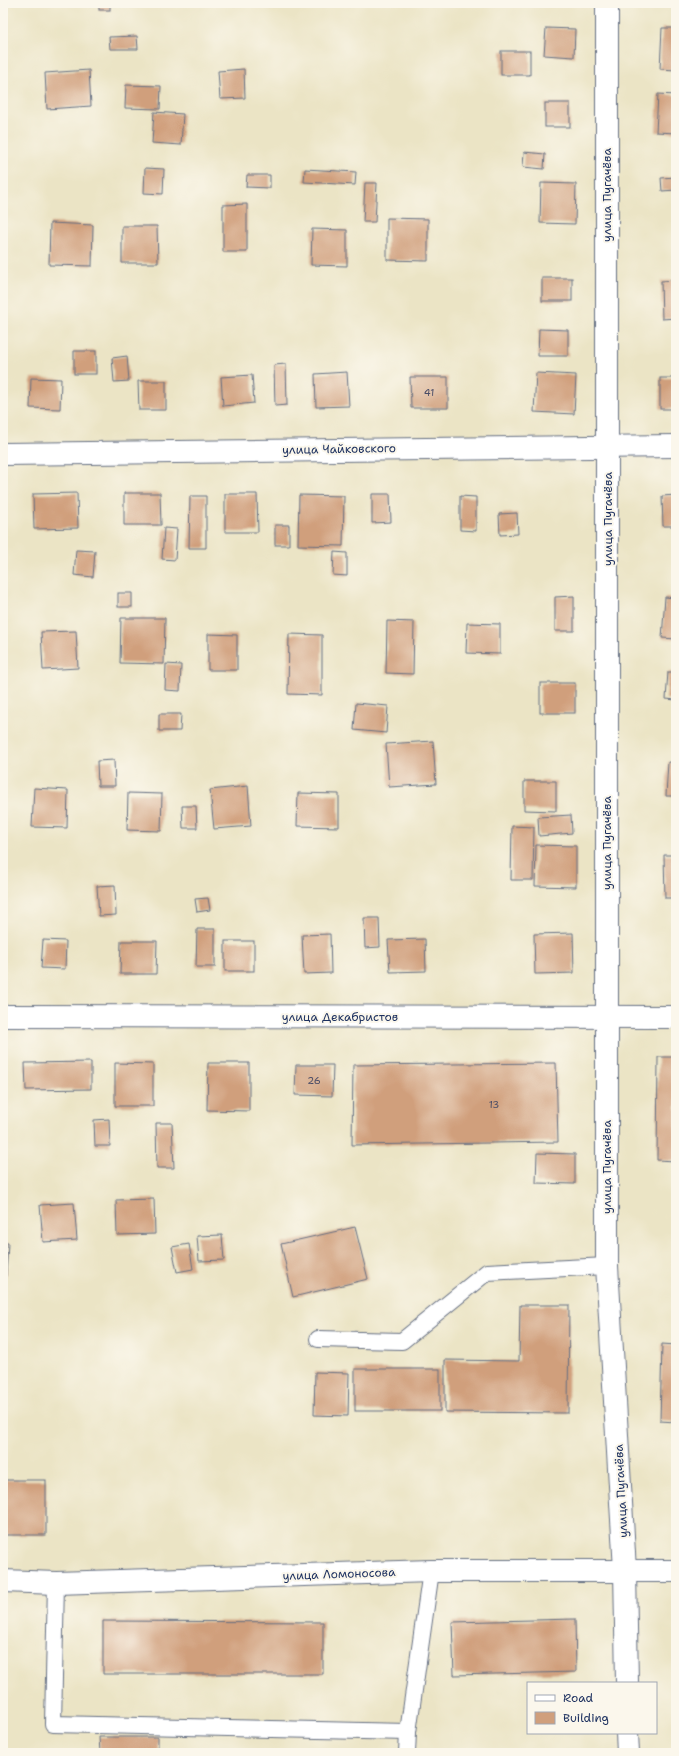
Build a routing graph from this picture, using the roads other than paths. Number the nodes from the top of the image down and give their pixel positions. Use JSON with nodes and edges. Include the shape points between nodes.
{"nodes":[{"id":1,"x":607,"y":3,"type":"edge"},
{"id":2,"x":608,"y":446,"type":"junction"},
{"id":3,"x":676,"y":446,"type":"edge"},
{"id":4,"x":3,"y":454,"type":"edge"},
{"id":5,"x":3,"y":1016,"type":"edge"},
{"id":6,"x":676,"y":1017,"type":"edge"},
{"id":7,"x":607,"y":1018,"type":"junction"},
{"id":8,"x":608,"y":1266,"type":"junction"},
{"id":9,"x":318,"y":1339,"type":"dead end"},
{"id":10,"x":625,"y":1570,"type":"junction"},
{"id":11,"x":431,"y":1571,"type":"junction"},
{"id":12,"x":676,"y":1571,"type":"edge"},
{"id":13,"x":3,"y":1581,"type":"edge"},
{"id":14,"x":56,"y":1583,"type":"junction"},
{"id":15,"x":627,"y":1682,"type":"edge"},
{"id":16,"x":408,"y":1732,"type":"junction"},
{"id":17,"x":627,"y":1734,"type":"edge"},
{"id":18,"x":407,"y":1753,"type":"edge"},
{"id":19,"x":628,"y":1753,"type":"edge"}],
"edges":[{"from":1,"to":2,"type":"street","name":"улица Пугачёва"},
{"from":2,"to":3,"type":"street","name":"улица Чайковского"},
{"from":2,"to":4,"type":"street","name":"улица Чайковского"},
{"from":2,"to":7,"type":"street","name":"улица Пугачёва"},
{"from":5,"to":7,"type":"street","name":"улица Декабристов"},
{"from":6,"to":7,"type":"street","name":"улица Декабристов"},
{"from":7,"to":8,"type":"street","name":"улица Пугачёва"},
{"from":8,"to":9,"type":"lane","via":[[487,1272],[402,1340]]},
{"from":8,"to":10,"type":"street","name":"улица Пугачёва"},
{"from":10,"to":11,"type":"street","name":"улица Ломоносова"},
{"from":10,"to":12,"type":"street","name":"улица Ломоносова"},
{"from":10,"to":15,"type":"street","name":"улица Пугачёва"},
{"from":11,"to":14,"type":"street","name":"улица Ломоносова"},
{"from":11,"to":16,"type":"lane"},
{"from":13,"to":14,"type":"street","name":"улица Ломоносова"},
{"from":14,"to":16,"type":"lane","via":[[53,1724]]},
{"from":16,"to":18,"type":"lane"},
{"from":17,"to":19,"type":"street"}]}
